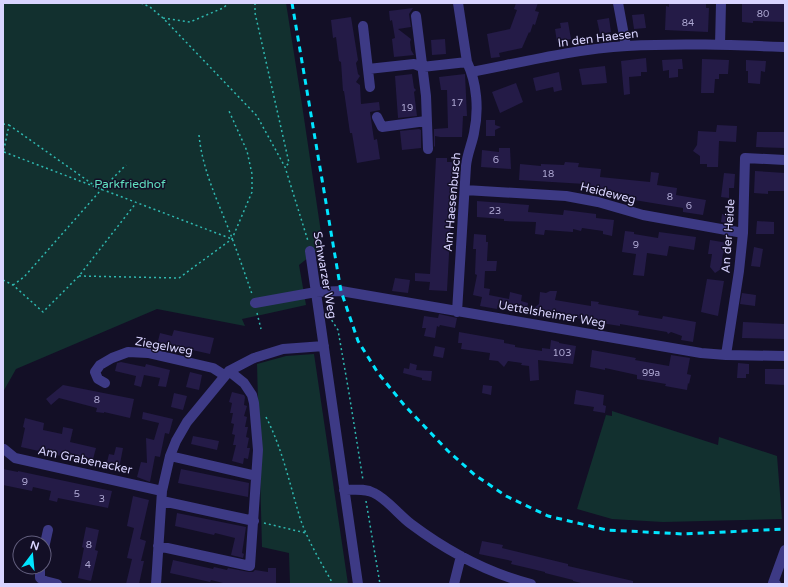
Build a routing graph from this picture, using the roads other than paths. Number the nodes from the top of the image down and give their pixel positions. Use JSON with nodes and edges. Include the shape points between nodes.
{"nodes":[{"id":1,"x":458,"y":3,"type":"edge"},
{"id":2,"x":618,"y":3,"type":"edge"},
{"id":3,"x":721,"y":3,"type":"edge"},
{"id":4,"x":416,"y":16,"type":"dead end"},
{"id":5,"x":364,"y":26,"type":"dead end"},
{"id":6,"x":720,"y":45,"type":"junction"},
{"id":7,"x":626,"y":46,"type":"junction"},
{"id":8,"x":785,"y":47,"type":"edge"},
{"id":9,"x":467,"y":62,"type":"junction"},
{"id":10,"x":422,"y":67,"type":"junction"},
{"id":11,"x":368,"y":69,"type":"junction"},
{"id":12,"x":472,"y":72,"type":"junction"},
{"id":13,"x":370,"y":87,"type":"dead end"},
{"id":14,"x":377,"y":117,"type":"dead end"},
{"id":15,"x":426,"y":120,"type":"junction"},
{"id":16,"x":428,"y":150,"type":"dead end"},
{"id":17,"x":785,"y":160,"type":"edge"},
{"id":18,"x":465,"y":190,"type":"junction"},
{"id":19,"x":743,"y":233,"type":"junction"},
{"id":20,"x":310,"y":251,"type":"road end"},
{"id":21,"x":316,"y":292,"type":"junction"},
{"id":22,"x":255,"y":303,"type":"road end"},
{"id":23,"x":457,"y":312,"type":"junction"},
{"id":24,"x":324,"y":346,"type":"junction"},
{"id":25,"x":726,"y":355,"type":"junction"},
{"id":26,"x":785,"y":356,"type":"edge"},
{"id":27,"x":227,"y":373,"type":"junction"},
{"id":28,"x":105,"y":383,"type":"dead end"},
{"id":29,"x":4,"y":449,"type":"dead end"},
{"id":30,"x":170,"y":456,"type":"junction"},
{"id":31,"x":256,"y":476,"type":"junction"},
{"id":32,"x":344,"y":490,"type":"junction"},
{"id":33,"x":162,"y":491,"type":"junction"},
{"id":34,"x":162,"y":501,"type":"junction"},
{"id":35,"x":254,"y":521,"type":"junction"},
{"id":36,"x":48,"y":530,"type":"dead end"},
{"id":37,"x":47,"y":535,"type":"edge"},
{"id":38,"x":158,"y":546,"type":"junction"},
{"id":39,"x":785,"y":550,"type":"edge"},
{"id":40,"x":461,"y":556,"type":"junction"},
{"id":41,"x":40,"y":575,"type":"edge"},
{"id":42,"x":57,"y":584,"type":"edge"},
{"id":43,"x":156,"y":584,"type":"edge"},
{"id":44,"x":358,"y":584,"type":"edge"},
{"id":45,"x":454,"y":584,"type":"edge"},
{"id":46,"x":530,"y":584,"type":"edge"},
{"id":47,"x":776,"y":584,"type":"edge"}],
"edges":[{"from":1,"to":9,"type":"street"},
{"from":2,"to":7,"type":"street"},
{"from":3,"to":6,"type":"street"},
{"from":4,"to":10,"type":"street"},
{"from":5,"to":11,"type":"street"},
{"from":6,"to":7,"type":"street","name":"In den Haesen"},
{"from":6,"to":8,"type":"street","name":"In den Haesen"},
{"from":7,"to":12,"type":"street","name":"In den Haesen","via":[[576,52]]},
{"from":9,"to":10,"type":"street"},
{"from":9,"to":12,"type":"street"},
{"from":10,"to":11,"type":"street","via":[[414,64]]},
{"from":10,"to":15,"type":"street"},
{"from":11,"to":13,"type":"street"},
{"from":12,"to":18,"type":"street","name":"Am Haesenbusch","via":[[476,118],[466,164]]},
{"from":14,"to":15,"type":"street","via":[[382,128]]},
{"from":15,"to":16,"type":"street"},
{"from":17,"to":19,"type":"street","name":"An der Heide","via":[[745,158]]},
{"from":18,"to":19,"type":"street","name":"Heideweg","via":[[566,196],[598,202],[643,216]]},
{"from":18,"to":23,"type":"street","name":"Am Haesenbusch"},
{"from":19,"to":25,"type":"street","name":"An der Heide","via":[[740,271]]},
{"from":20,"to":21,"type":"street","name":"Schwarzer Weg"},
{"from":21,"to":22,"type":"street","name":"Uettelsheimer Weg"},
{"from":21,"to":23,"type":"street","name":"Uettelsheimer Weg","via":[[341,291]]},
{"from":21,"to":24,"type":"street","name":"Schwarzer Weg"},
{"from":23,"to":25,"type":"street","name":"Uettelsheimer Weg"},
{"from":24,"to":27,"type":"street","via":[[283,349],[254,358]]},
{"from":24,"to":32,"type":"street","name":"Schwarzer Weg"},
{"from":25,"to":26,"type":"street","name":"Uettelsheimer Weg"},
{"from":27,"to":28,"type":"street","name":"Ziegelweg","via":[[148,353],[128,352],[100,365],[95,372],[98,379]]},
{"from":27,"to":30,"type":"street","via":[[187,422]]},
{"from":27,"to":31,"type":"street","via":[[244,383],[252,395],[258,450]]},
{"from":29,"to":33,"type":"street","name":"Am Grabenacker","via":[[15,458]]},
{"from":30,"to":31,"type":"street"},
{"from":30,"to":33,"type":"street"},
{"from":31,"to":35,"type":"street"},
{"from":32,"to":40,"type":"street","via":[[374,492],[429,538]]},
{"from":32,"to":44,"type":"street","name":"Schwarzer Weg"},
{"from":33,"to":34,"type":"street"},
{"from":34,"to":35,"type":"street"},
{"from":34,"to":38,"type":"street"},
{"from":35,"to":38,"type":"street","via":[[250,566]]},
{"from":36,"to":37,"type":"street"},
{"from":38,"to":43,"type":"street"},
{"from":39,"to":47,"type":"street","via":[[773,583]]},
{"from":40,"to":45,"type":"street"},
{"from":40,"to":46,"type":"street"},
{"from":41,"to":42,"type":"street","via":[[45,581]]}]}
